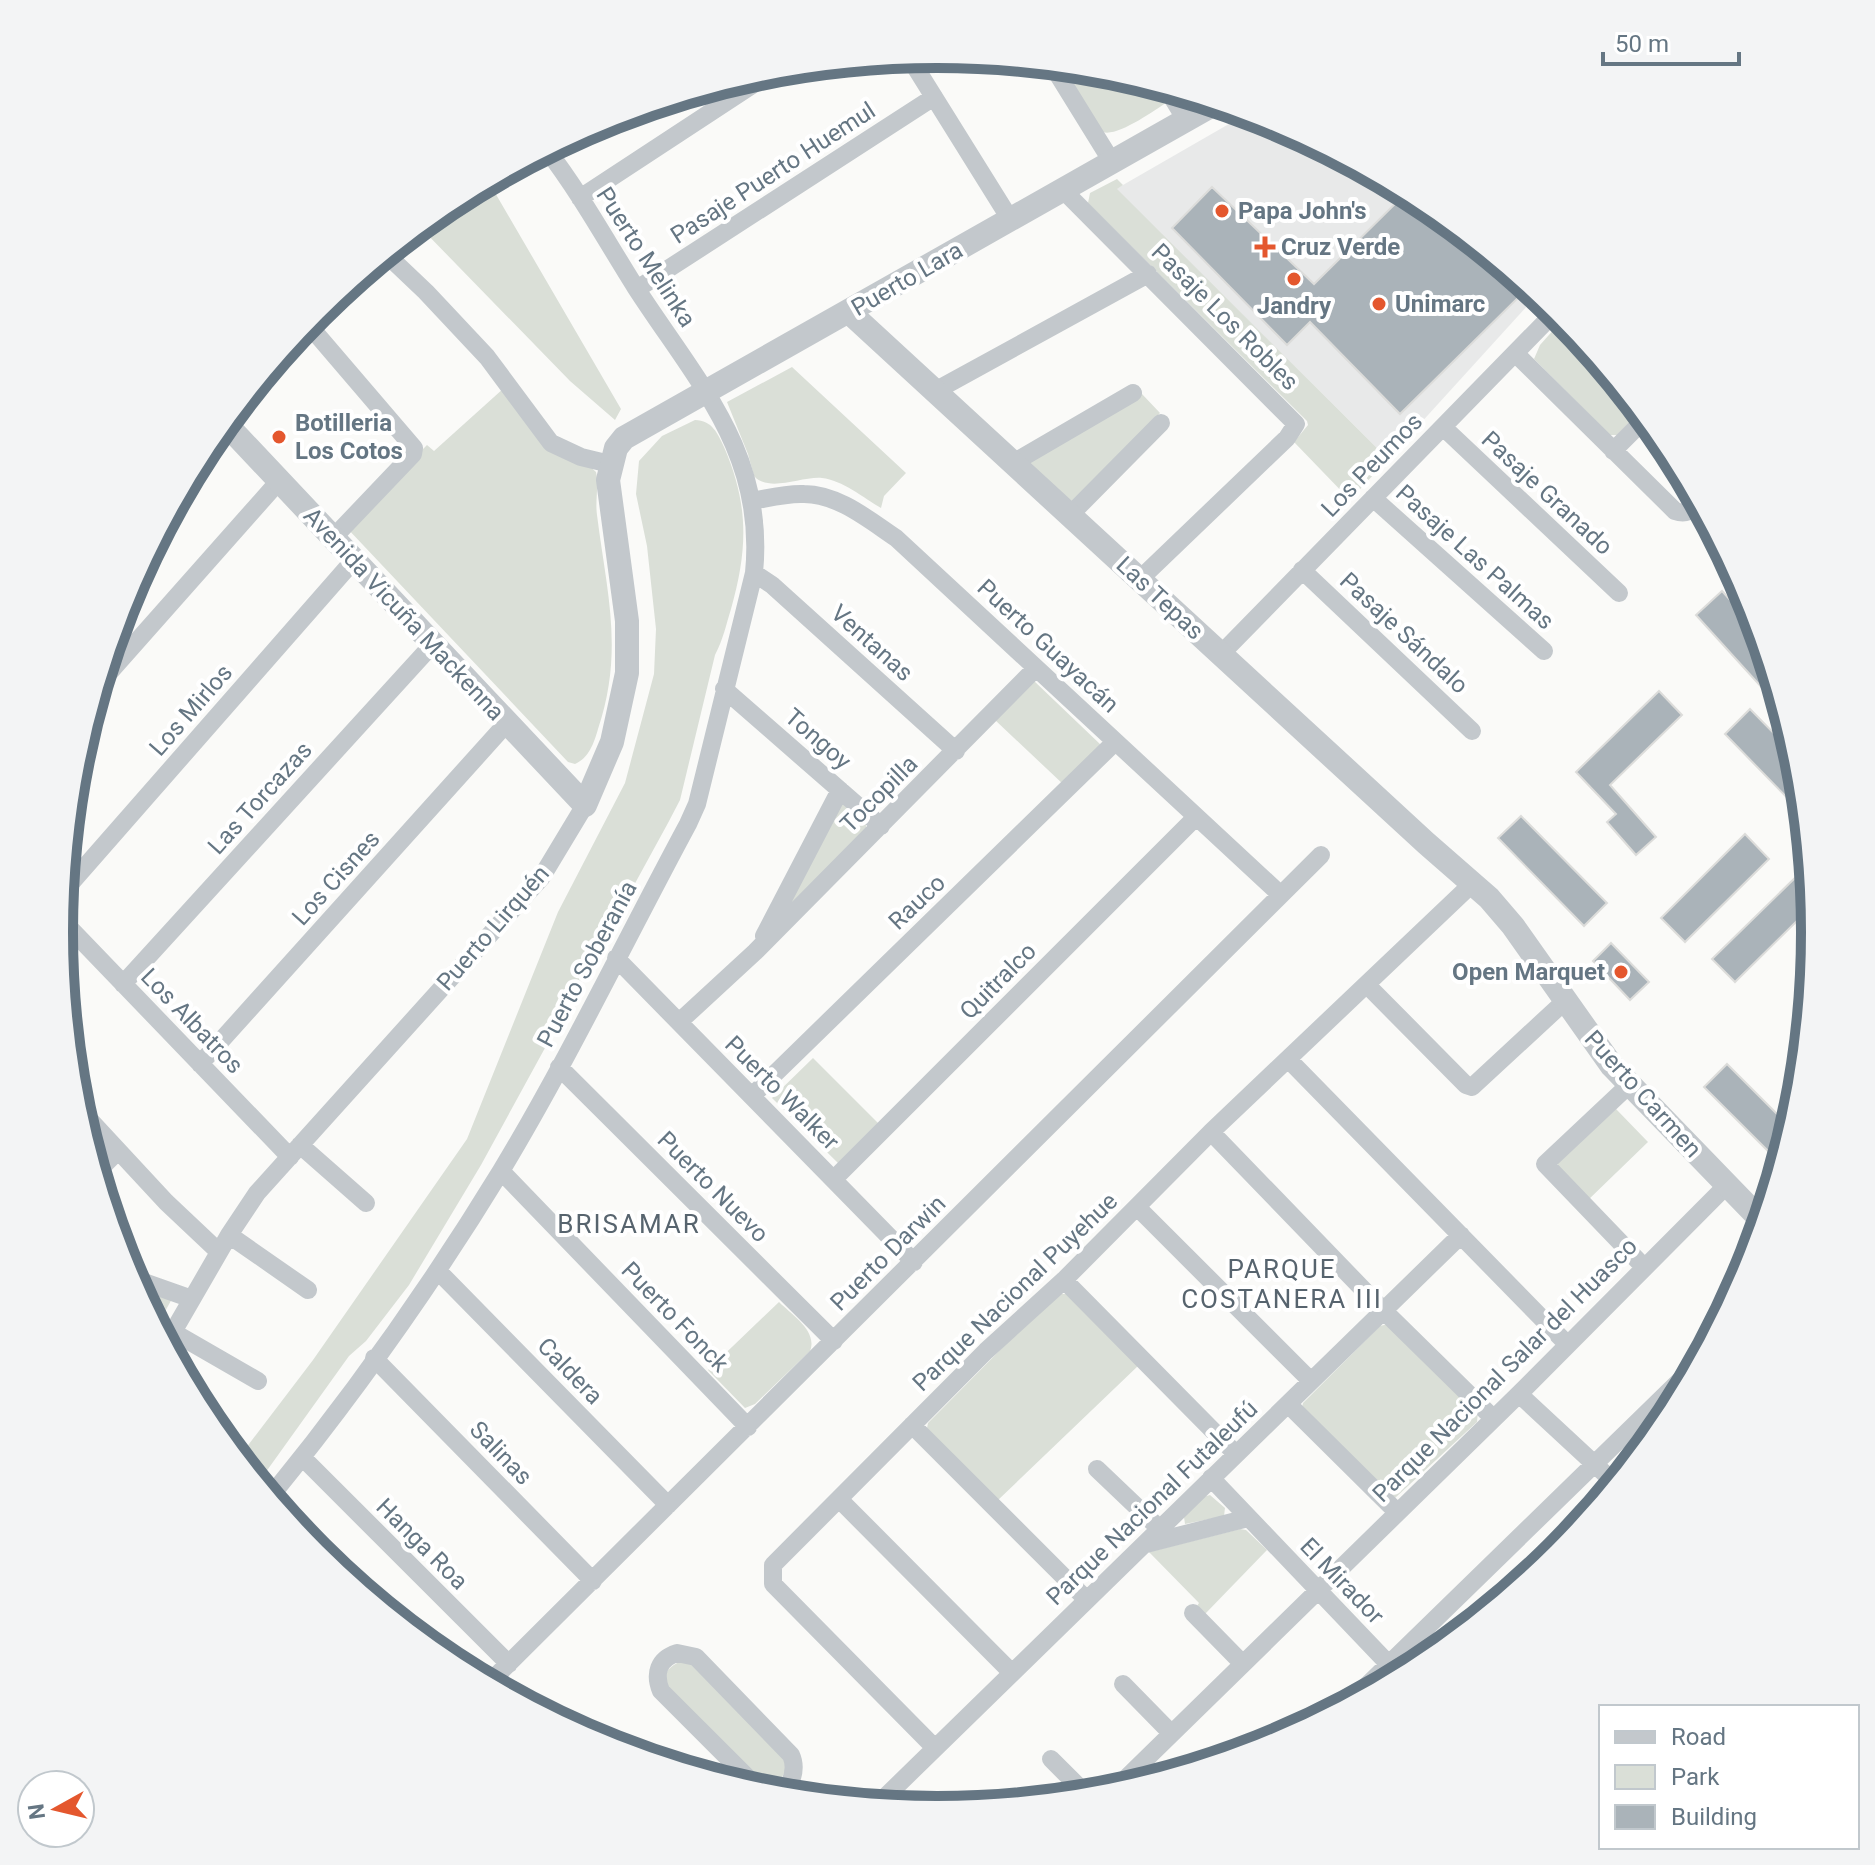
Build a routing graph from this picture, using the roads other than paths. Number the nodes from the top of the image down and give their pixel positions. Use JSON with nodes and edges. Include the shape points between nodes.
{"nodes":[{"id":1,"x":916,"y":69,"type":"edge"},
{"id":2,"x":1059,"y":77,"type":"edge"},
{"id":3,"x":744,"y":91,"type":"edge"},
{"id":4,"x":934,"y":97,"type":"junction"},
{"id":5,"x":1175,"y":101,"type":"edge"},
{"id":6,"x":1203,"y":110,"type":"edge"},
{"id":7,"x":1186,"y":120,"type":"junction"},
{"id":8,"x":553,"y":158,"type":"edge"},
{"id":9,"x":1112,"y":162,"type":"junction"},
{"id":10,"x":1063,"y":190,"type":"junction"},
{"id":11,"x":580,"y":198,"type":"junction"},
{"id":12,"x":1010,"y":219,"type":"junction"},
{"id":13,"x":393,"y":261,"type":"edge"},
{"id":14,"x":1148,"y":274,"type":"junction"},
{"id":15,"x":637,"y":289,"type":"junction"},
{"id":16,"x":849,"y":312,"type":"junction"},
{"id":17,"x":1548,"y":320,"type":"edge"},
{"id":18,"x":315,"y":333,"type":"edge"},
{"id":19,"x":1515,"y":353,"type":"junction"},
{"id":20,"x":704,"y":391,"type":"junction"},
{"id":21,"x":935,"y":391,"type":"junction"},
{"id":22,"x":1133,"y":393,"type":"dead end"},
{"id":23,"x":1161,"y":423,"type":"dead end"},
{"id":24,"x":1638,"y":426,"type":"edge"},
{"id":25,"x":1443,"y":427,"type":"junction"},
{"id":26,"x":233,"y":432,"type":"edge"},
{"id":27,"x":1613,"y":451,"type":"junction"},
{"id":28,"x":1013,"y":463,"type":"junction"},
{"id":29,"x":610,"y":464,"type":"junction"},
{"id":30,"x":279,"y":481,"type":"junction"},
{"id":31,"x":1373,"y":498,"type":"junction"},
{"id":32,"x":752,"y":501,"type":"junction"},
{"id":33,"x":1692,"y":510,"type":"edge"},
{"id":34,"x":1070,"y":515,"type":"junction"},
{"id":35,"x":333,"y":538,"type":"junction"},
{"id":36,"x":354,"y":560,"type":"junction"},
{"id":37,"x":1302,"y":570,"type":"junction"},
{"id":38,"x":754,"y":573,"type":"junction"},
{"id":39,"x":1140,"y":579,"type":"junction"},
{"id":40,"x":1619,"y":593,"type":"dead end"},
{"id":41,"x":433,"y":644,"type":"junction"},
{"id":42,"x":1544,"y":651,"type":"dead end"},
{"id":43,"x":1221,"y":654,"type":"junction"},
{"id":44,"x":116,"y":665,"type":"edge"},
{"id":45,"x":1036,"y":668,"type":"junction"},
{"id":46,"x":724,"y":689,"type":"junction"},
{"id":47,"x":507,"y":723,"type":"junction"},
{"id":48,"x":1472,"y":731,"type":"dead end"},
{"id":49,"x":1115,"y":742,"type":"junction"},
{"id":50,"x":956,"y":751,"type":"junction"},
{"id":51,"x":840,"y":790,"type":"junction"},
{"id":52,"x":585,"y":805,"type":"junction"},
{"id":53,"x":1196,"y":817,"type":"junction"},
{"id":54,"x":881,"y":826,"type":"junction"},
{"id":55,"x":1321,"y":855,"type":"dead end"},
{"id":56,"x":75,"y":878,"type":"edge"},
{"id":57,"x":1474,"y":882,"type":"junction"},
{"id":58,"x":1281,"y":895,"type":"junction"},
{"id":59,"x":73,"y":932,"type":"edge"},
{"id":60,"x":755,"y":952,"type":"junction"},
{"id":61,"x":616,"y":958,"type":"junction"},
{"id":62,"x":123,"y":984,"type":"junction"},
{"id":63,"x":1367,"y":985,"type":"junction"},
{"id":64,"x":1565,"y":1001,"type":"junction"},
{"id":65,"x":679,"y":1022,"type":"junction"},
{"id":66,"x":1288,"y":1059,"type":"junction"},
{"id":67,"x":200,"y":1064,"type":"junction"},
{"id":68,"x":559,"y":1067,"type":"junction"},
{"id":69,"x":1629,"y":1085,"type":"junction"},
{"id":70,"x":752,"y":1096,"type":"junction"},
{"id":71,"x":96,"y":1126,"type":"edge"},
{"id":72,"x":1211,"y":1132,"type":"junction"},
{"id":73,"x":118,"y":1151,"type":"junction"},
{"id":74,"x":295,"y":1151,"type":"junction"},
{"id":75,"x":105,"y":1164,"type":"edge"},
{"id":76,"x":501,"y":1171,"type":"junction"},
{"id":77,"x":834,"y":1179,"type":"junction"},
{"id":78,"x":1727,"y":1185,"type":"junction"},
{"id":79,"x":366,"y":1203,"type":"dead end"},
{"id":80,"x":1137,"y":1207,"type":"junction"},
{"id":81,"x":1755,"y":1213,"type":"edge"},
{"id":82,"x":229,"y":1235,"type":"junction"},
{"id":83,"x":1461,"y":1235,"type":"junction"},
{"id":84,"x":219,"y":1252,"type":"junction"},
{"id":85,"x":914,"y":1262,"type":"junction"},
{"id":86,"x":1644,"y":1267,"type":"junction"},
{"id":87,"x":438,"y":1271,"type":"junction"},
{"id":88,"x":1064,"y":1280,"type":"junction"},
{"id":89,"x":148,"y":1283,"type":"edge"},
{"id":90,"x":308,"y":1290,"type":"dead end"},
{"id":91,"x":192,"y":1299,"type":"junction"},
{"id":92,"x":1383,"y":1310,"type":"junction"},
{"id":93,"x":172,"y":1334,"type":"edge"},
{"id":94,"x":176,"y":1341,"type":"edge"},
{"id":95,"x":834,"y":1341,"type":"junction"},
{"id":96,"x":1567,"y":1344,"type":"junction"},
{"id":97,"x":374,"y":1358,"type":"junction"},
{"id":98,"x":258,"y":1381,"type":"dead end"},
{"id":99,"x":1311,"y":1381,"type":"junction"},
{"id":100,"x":1669,"y":1392,"type":"edge"},
{"id":101,"x":1519,"y":1394,"type":"junction"},
{"id":102,"x":1288,"y":1404,"type":"junction"},
{"id":103,"x":1493,"y":1418,"type":"junction"},
{"id":104,"x":912,"y":1425,"type":"junction"},
{"id":105,"x":748,"y":1427,"type":"junction"},
{"id":106,"x":1236,"y":1454,"type":"junction"},
{"id":107,"x":302,"y":1457,"type":"junction"},
{"id":108,"x":1596,"y":1465,"type":"junction"},
{"id":109,"x":1097,"y":1469,"type":"dead end"},
{"id":110,"x":1608,"y":1477,"type":"edge"},
{"id":111,"x":1211,"y":1478,"type":"junction"},
{"id":112,"x":276,"y":1489,"type":"edge"},
{"id":113,"x":839,"y":1499,"type":"junction"},
{"id":114,"x":668,"y":1505,"type":"junction"},
{"id":115,"x":1396,"y":1511,"type":"junction"},
{"id":116,"x":1248,"y":1518,"type":"junction"},
{"id":117,"x":1160,"y":1529,"type":"junction"},
{"id":118,"x":1143,"y":1545,"type":"junction"},
{"id":119,"x":593,"y":1581,"type":"junction"},
{"id":120,"x":1317,"y":1589,"type":"junction"},
{"id":121,"x":1087,"y":1600,"type":"junction"},
{"id":122,"x":1193,"y":1613,"type":"dead end"},
{"id":123,"x":1404,"y":1660,"type":"edge"},
{"id":124,"x":1242,"y":1663,"type":"junction"},
{"id":125,"x":509,"y":1664,"type":"junction"},
{"id":126,"x":1392,"y":1667,"type":"edge"},
{"id":127,"x":1012,"y":1673,"type":"junction"},
{"id":128,"x":497,"y":1676,"type":"edge"},
{"id":129,"x":1123,"y":1684,"type":"dead end"},
{"id":130,"x":1171,"y":1733,"type":"junction"},
{"id":131,"x":935,"y":1748,"type":"junction"},
{"id":132,"x":1051,"y":1759,"type":"dead end"},
{"id":133,"x":745,"y":1775,"type":"edge"},
{"id":134,"x":1129,"y":1775,"type":"edge"},
{"id":135,"x":793,"y":1784,"type":"edge"},
{"id":136,"x":1077,"y":1785,"type":"edge"},
{"id":137,"x":887,"y":1795,"type":"edge"}],
"edges":[{"from":1,"to":4,"type":"street"},
{"from":2,"to":9,"type":"street"},
{"from":3,"to":11,"type":"street"},
{"from":4,"to":12,"type":"street"},
{"from":4,"to":15,"type":"street","name":"Pasaje Puerto Huemul"},
{"from":5,"to":7,"type":"street"},
{"from":6,"to":7,"type":"street","name":"Puerto Lara"},
{"from":7,"to":9,"type":"street","name":"Puerto Lara"},
{"from":8,"to":11,"type":"street","name":"Puerto Melinka"},
{"from":9,"to":10,"type":"street","name":"Puerto Lara"},
{"from":10,"to":12,"type":"street","name":"Puerto Lara"},
{"from":10,"to":14,"type":"street","name":"Pasaje Los Robles"},
{"from":11,"to":15,"type":"street","name":"Puerto Melinka"},
{"from":12,"to":16,"type":"street","name":"Puerto Lara"},
{"from":13,"to":29,"type":"street","via":[[487,357],[551,443]]},
{"from":14,"to":21,"type":"street"},
{"from":14,"to":39,"type":"street","name":"Pasaje Los Robles","via":[[1296,424]]},
{"from":15,"to":20,"type":"street","name":"Puerto Melinka"},
{"from":16,"to":20,"type":"street","name":"Puerto Lara"},
{"from":16,"to":21,"type":"street","name":"Las Tepas"},
{"from":17,"to":19,"type":"street","name":"Los Peumos"},
{"from":18,"to":35,"type":"street","via":[[414,448]]},
{"from":19,"to":25,"type":"street","name":"Los Peumos"},
{"from":19,"to":27,"type":"street"},
{"from":20,"to":29,"type":"street","name":"Puerto Lara","via":[[624,438]]},
{"from":20,"to":32,"type":"street","name":"Puerto Soberanía","via":[[733,441]]},
{"from":21,"to":28,"type":"street","name":"Las Tepas"},
{"from":22,"to":28,"type":"street"},
{"from":23,"to":34,"type":"street"},
{"from":24,"to":27,"type":"street"},
{"from":25,"to":31,"type":"street","name":"Los Peumos"},
{"from":25,"to":40,"type":"street","name":"Pasaje Granado"},
{"from":26,"to":30,"type":"street","name":"Avenida Vicuña Mackenna"},
{"from":27,"to":33,"type":"street","via":[[1675,511]]},
{"from":28,"to":34,"type":"street","name":"Las Tepas"},
{"from":29,"to":52,"type":"street","name":"Puerto Lirquén","via":[[608,488],[627,621],[627,673],[612,742]]},
{"from":30,"to":35,"type":"street","name":"Avenida Vicuña Mackenna"},
{"from":30,"to":44,"type":"street"},
{"from":31,"to":37,"type":"street","name":"Los Peumos"},
{"from":31,"to":42,"type":"street","name":"Pasaje Las Palmas"},
{"from":32,"to":38,"type":"street","name":"Puerto Soberanía"},
{"from":32,"to":45,"type":"street","name":"Puerto Guayacán","via":[[822,496],[869,520],[896,538]]},
{"from":34,"to":39,"type":"street","name":"Las Tepas"},
{"from":35,"to":36,"type":"street","name":"Avenida Vicuña Mackenna"},
{"from":36,"to":41,"type":"street","name":"Avenida Vicuña Mackenna"},
{"from":36,"to":56,"type":"street","name":"Los Mirlos"},
{"from":37,"to":43,"type":"street","name":"Los Peumos"},
{"from":37,"to":48,"type":"street","name":"Pasaje Sándalo"},
{"from":38,"to":46,"type":"street","name":"Puerto Soberanía"},
{"from":38,"to":50,"type":"street","name":"Ventanas"},
{"from":39,"to":43,"type":"street","name":"Las Tepas"},
{"from":41,"to":47,"type":"street","name":"Avenida Vicuña Mackenna"},
{"from":41,"to":62,"type":"street","name":"Las Torcazas"},
{"from":43,"to":57,"type":"street","name":"Las Tepas"},
{"from":45,"to":49,"type":"street","name":"Puerto Guayacán"},
{"from":45,"to":50,"type":"street","name":"Tocopilla"},
{"from":46,"to":51,"type":"street","name":"Tongoy"},
{"from":46,"to":61,"type":"street","name":"Puerto Soberanía","via":[[697,804]]},
{"from":47,"to":52,"type":"street","name":"Avenida Vicuña Mackenna"},
{"from":47,"to":67,"type":"street","name":"Los Cisnes"},
{"from":49,"to":53,"type":"street","name":"Puerto Guayacán"},
{"from":49,"to":70,"type":"street","name":"Rauco"},
{"from":50,"to":54,"type":"street","name":"Tocopilla"},
{"from":51,"to":54,"type":"street","name":"Tongoy"},
{"from":51,"to":60,"type":"street","name":"Tocopilla"},
{"from":52,"to":74,"type":"street","name":"Puerto Lirquén","via":[[541,878]]},
{"from":53,"to":58,"type":"street","name":"Puerto Guayacán"},
{"from":53,"to":77,"type":"street","name":"Quitralco"},
{"from":54,"to":60,"type":"street","name":"Tocopilla"},
{"from":55,"to":58,"type":"street","name":"Puerto Darwin"},
{"from":57,"to":63,"type":"street","name":"Parque Nacional Puyehue"},
{"from":57,"to":64,"type":"street","name":"Puerto Carmen","via":[[1513,926]]},
{"from":58,"to":85,"type":"street","name":"Puerto Darwin"},
{"from":59,"to":62,"type":"street","name":"Los Albatros"},
{"from":60,"to":65,"type":"street","name":"Tocopilla"},
{"from":61,"to":65,"type":"street","name":"Puerto Walker"},
{"from":61,"to":68,"type":"street","name":"Puerto Soberanía"},
{"from":62,"to":67,"type":"street","name":"Los Albatros"},
{"from":63,"to":64,"type":"street","via":[[1472,1087]]},
{"from":63,"to":66,"type":"street","name":"Parque Nacional Puyehue"},
{"from":64,"to":69,"type":"street","name":"Puerto Carmen"},
{"from":65,"to":70,"type":"street","name":"Puerto Walker"},
{"from":66,"to":72,"type":"street","name":"Parque Nacional Puyehue"},
{"from":66,"to":83,"type":"street"},
{"from":67,"to":74,"type":"street","name":"Los Albatros"},
{"from":68,"to":76,"type":"street","name":"Puerto Soberanía"},
{"from":68,"to":95,"type":"street","name":"Puerto Nuevo"},
{"from":69,"to":78,"type":"street","name":"Puerto Carmen"},
{"from":69,"to":86,"type":"street","via":[[1545,1164]]},
{"from":70,"to":77,"type":"street","name":"Puerto Walker"},
{"from":71,"to":73,"type":"street"},
{"from":72,"to":80,"type":"street","name":"Parque Nacional Puyehue"},
{"from":72,"to":92,"type":"street"},
{"from":73,"to":75,"type":"street"},
{"from":73,"to":84,"type":"street"},
{"from":74,"to":79,"type":"street","name":"Los Albatros"},
{"from":74,"to":82,"type":"street","name":"Puerto Lirquén"},
{"from":76,"to":87,"type":"street","name":"Puerto Soberanía"},
{"from":76,"to":105,"type":"street","name":"Puerto Fonck"},
{"from":77,"to":85,"type":"street","name":"Puerto Walker"},
{"from":78,"to":81,"type":"street","name":"Puerto Carmen"},
{"from":78,"to":86,"type":"street","name":"Parque Nacional Salar del Huasco"},
{"from":80,"to":88,"type":"street","name":"Parque Nacional Puyehue"},
{"from":80,"to":99,"type":"street"},
{"from":82,"to":84,"type":"street","name":"Puerto Lirquén"},
{"from":82,"to":90,"type":"street"},
{"from":83,"to":92,"type":"street","name":"Parque Nacional Futaleufú"},
{"from":83,"to":96,"type":"street"},
{"from":84,"to":91,"type":"street","name":"Puerto Lirquén"},
{"from":85,"to":95,"type":"street","name":"Puerto Darwin"},
{"from":86,"to":96,"type":"street","name":"Parque Nacional Salar del Huasco"},
{"from":87,"to":97,"type":"street","name":"Puerto Soberanía"},
{"from":87,"to":114,"type":"street","name":"Caldera"},
{"from":88,"to":104,"type":"street","name":"Parque Nacional Puyehue"},
{"from":88,"to":106,"type":"street"},
{"from":89,"to":91,"type":"street"},
{"from":91,"to":93,"type":"street","name":"Puerto Lirquén"},
{"from":92,"to":99,"type":"street","name":"Parque Nacional Futaleufú"},
{"from":92,"to":103,"type":"street"},
{"from":94,"to":98,"type":"street"},
{"from":95,"to":105,"type":"street","name":"Puerto Darwin"},
{"from":96,"to":101,"type":"street","name":"Parque Nacional Salar del Huasco"},
{"from":97,"to":107,"type":"street","name":"Puerto Soberanía"},
{"from":97,"to":119,"type":"street","name":"Salinas"},
{"from":99,"to":102,"type":"street","name":"Parque Nacional Futaleufú"},
{"from":100,"to":108,"type":"street"},
{"from":101,"to":103,"type":"street","name":"Parque Nacional Salar del Huasco"},
{"from":101,"to":108,"type":"street"},
{"from":102,"to":106,"type":"street","name":"Parque Nacional Futaleufú"},
{"from":102,"to":115,"type":"street"},
{"from":103,"to":115,"type":"street","name":"Parque Nacional Salar del Huasco"},
{"from":104,"to":113,"type":"street","name":"Parque Nacional Puyehue"},
{"from":104,"to":121,"type":"street"},
{"from":105,"to":114,"type":"street","name":"Puerto Darwin"},
{"from":106,"to":111,"type":"street","name":"Parque Nacional Futaleufú"},
{"from":107,"to":112,"type":"street","name":"Puerto Soberanía"},
{"from":107,"to":125,"type":"street","name":"Hanga Roa"},
{"from":108,"to":110,"type":"street"},
{"from":108,"to":123,"type":"street"},
{"from":109,"to":117,"type":"street"},
{"from":111,"to":116,"type":"street","name":"El Mirador"},
{"from":111,"to":117,"type":"street","name":"Parque Nacional Futaleufú"},
{"from":113,"to":127,"type":"street"},
{"from":113,"to":131,"type":"street","name":"Parque Nacional Puyehue","via":[[777,1559],[773,1584]]},
{"from":114,"to":119,"type":"street","name":"Puerto Darwin"},
{"from":115,"to":120,"type":"street","name":"Parque Nacional Salar del Huasco"},
{"from":116,"to":118,"type":"street"},
{"from":116,"to":120,"type":"street","name":"El Mirador"},
{"from":117,"to":118,"type":"street","name":"Parque Nacional Futaleufú"},
{"from":118,"to":121,"type":"street","name":"Parque Nacional Futaleufú"},
{"from":119,"to":125,"type":"street","name":"Puerto Darwin"},
{"from":120,"to":124,"type":"street","name":"Parque Nacional Salar del Huasco"},
{"from":120,"to":126,"type":"street","name":"El Mirador"},
{"from":121,"to":127,"type":"street","name":"Parque Nacional Futaleufú"},
{"from":122,"to":124,"type":"street"},
{"from":124,"to":130,"type":"street","name":"Parque Nacional Salar del Huasco"},
{"from":125,"to":128,"type":"street","name":"Puerto Darwin"},
{"from":127,"to":131,"type":"street","name":"Parque Nacional Futaleufú"},
{"from":129,"to":130,"type":"street"},
{"from":130,"to":134,"type":"street","name":"Parque Nacional Salar del Huasco"},
{"from":131,"to":137,"type":"street","name":"Parque Nacional Futaleufú"},
{"from":132,"to":136,"type":"street"},
{"from":133,"to":135,"type":"street","via":[[661,1691],[657,1671],[665,1659],[677,1653],[696,1657],[791,1755]]}]}
